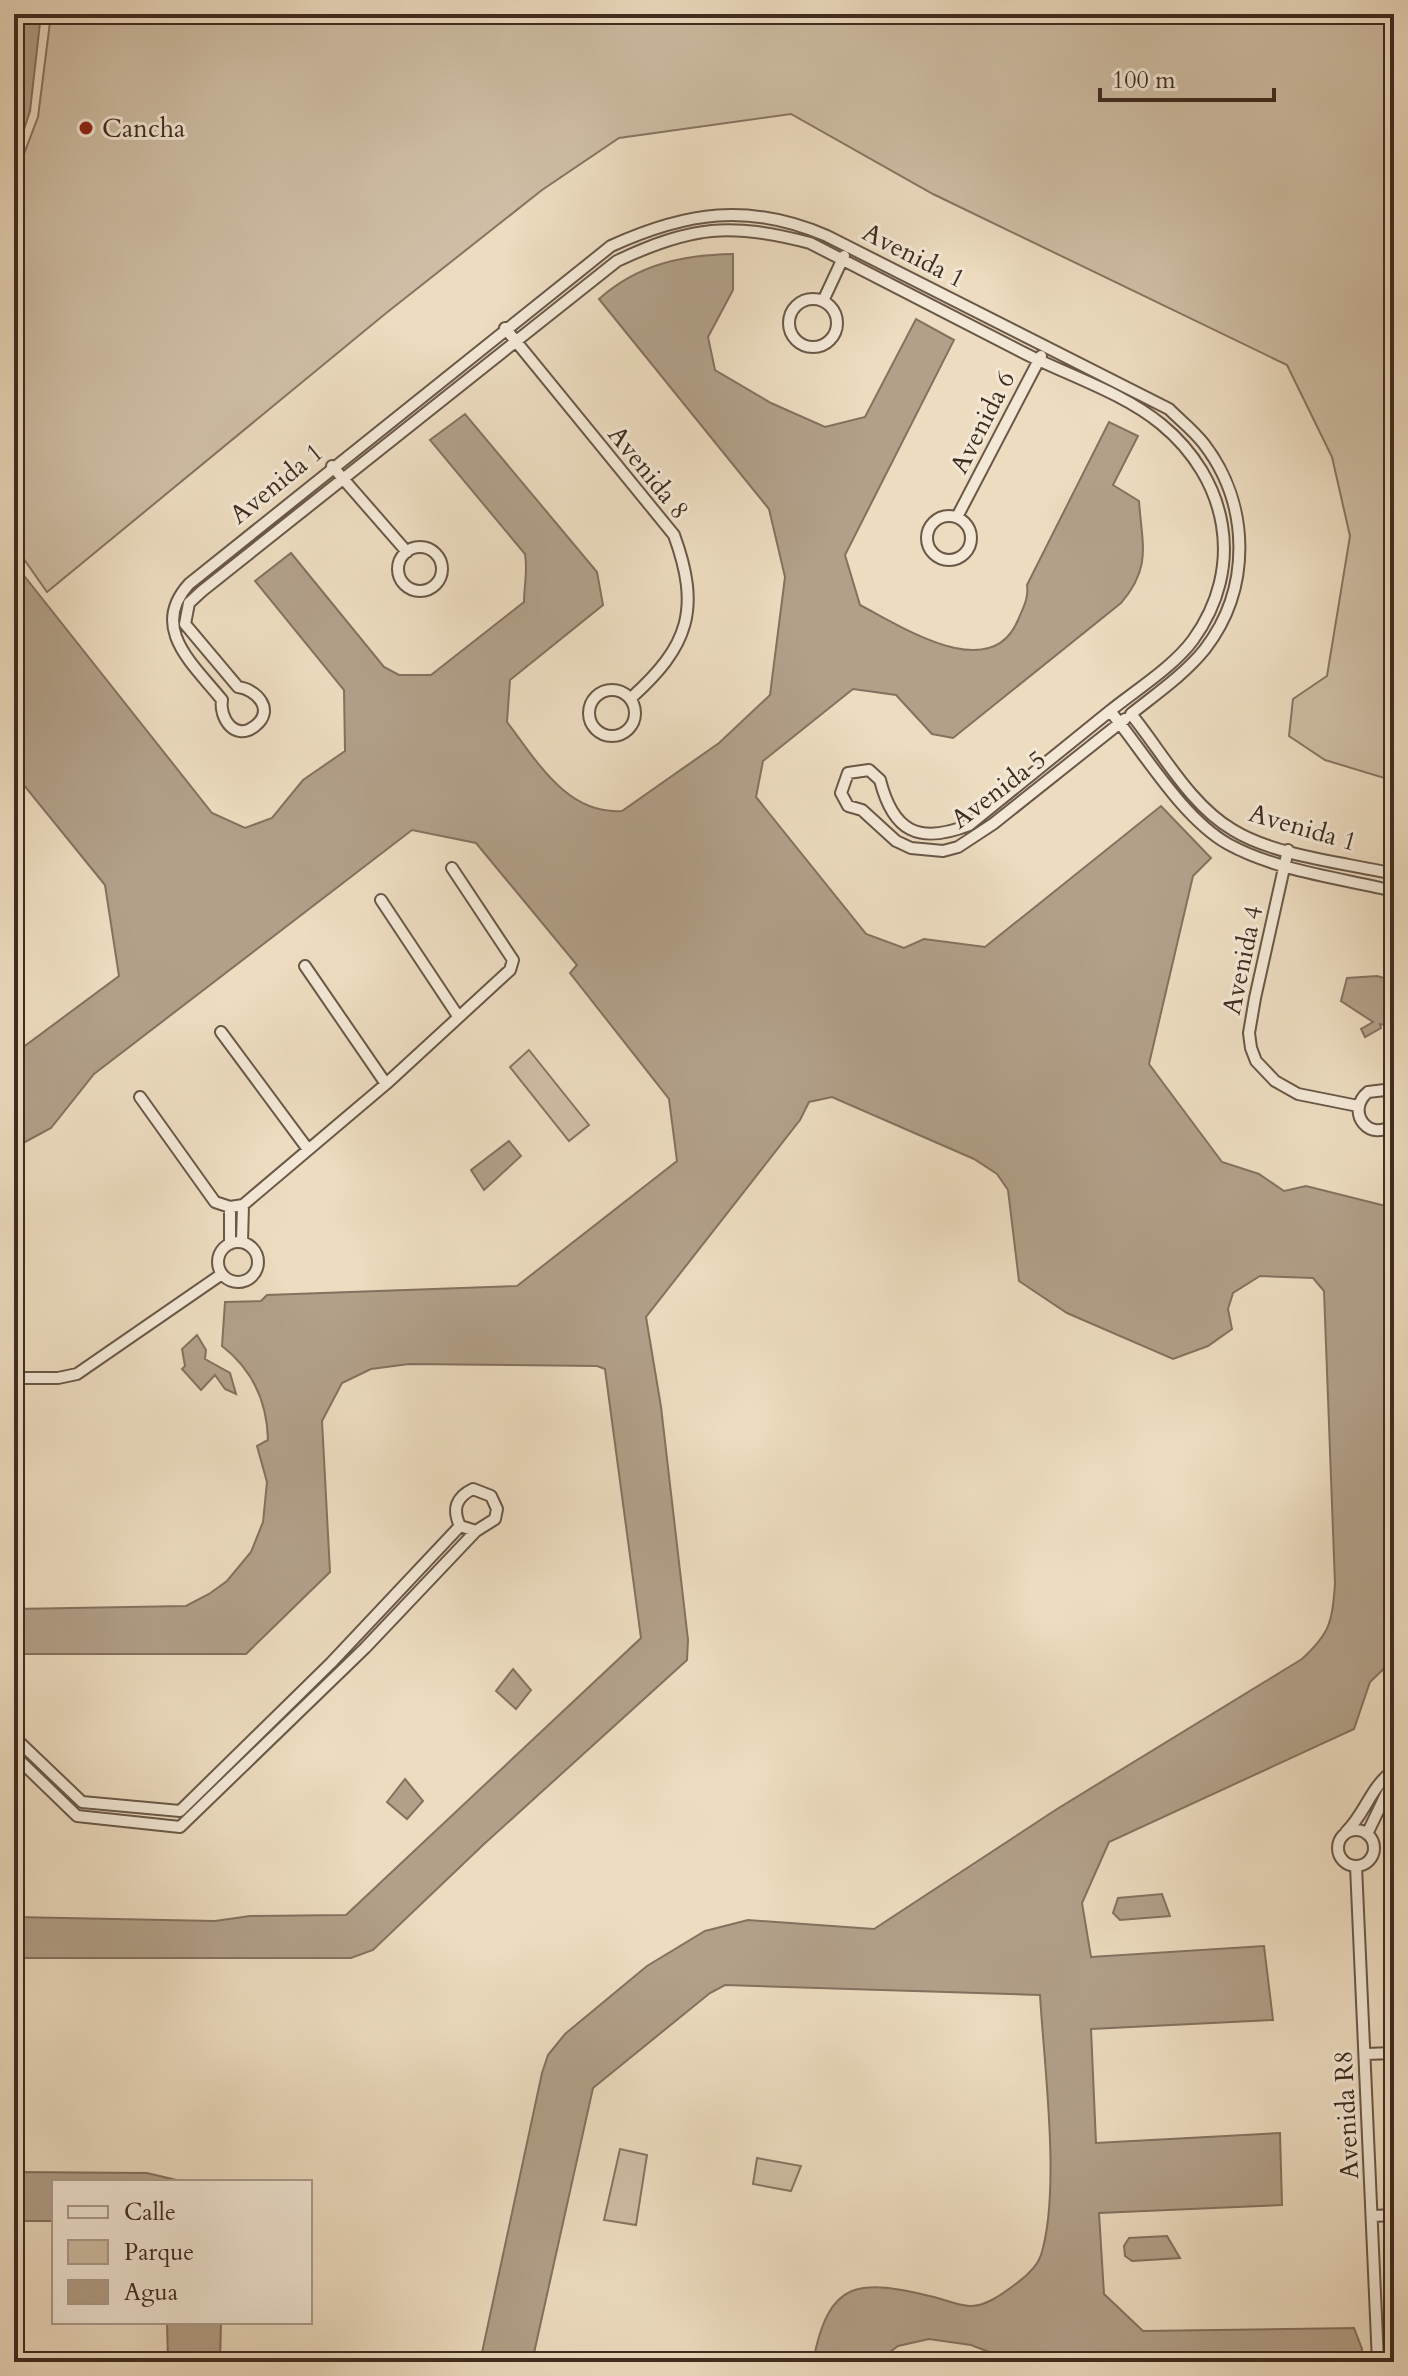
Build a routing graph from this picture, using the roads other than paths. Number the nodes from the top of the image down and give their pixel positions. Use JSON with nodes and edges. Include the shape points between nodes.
{"nodes":[{"id":1,"x":649,"y":229,"type":"junction"},
{"id":2,"x":653,"y":244,"type":"junction"},
{"id":3,"x":848,"y":247,"type":"junction"},
{"id":4,"x":842,"y":259,"type":"junction"},
{"id":5,"x":823,"y":301,"type":"junction"},
{"id":6,"x":505,"y":328,"type":"junction"},
{"id":7,"x":515,"y":342,"type":"junction"},
{"id":8,"x":1045,"y":347,"type":"junction"},
{"id":9,"x":1039,"y":360,"type":"junction"},
{"id":10,"x":403,"y":409,"type":"junction"},
{"id":11,"x":414,"y":424,"type":"junction"},
{"id":12,"x":332,"y":466,"type":"junction"},
{"id":13,"x":344,"y":482,"type":"junction"},
{"id":14,"x":957,"y":517,"type":"junction"},
{"id":15,"x":255,"y":529,"type":"junction"},
{"id":16,"x":1240,"y":531,"type":"junction"},
{"id":17,"x":1224,"y":534,"type":"junction"},
{"id":18,"x":264,"y":543,"type":"junction"},
{"id":19,"x":407,"y":552,"type":"junction"},
{"id":20,"x":238,"y":687,"type":"junction"},
{"id":21,"x":631,"y":698,"type":"junction"},
{"id":22,"x":222,"y":700,"type":"junction"},
{"id":23,"x":1121,"y":701,"type":"junction"},
{"id":24,"x":1110,"y":711,"type":"junction"},
{"id":25,"x":1131,"y":714,"type":"junction"},
{"id":26,"x":1120,"y":723,"type":"junction"},
{"id":27,"x":881,"y":795,"type":"junction"},
{"id":28,"x":1197,"y":798,"type":"junction"},
{"id":29,"x":1185,"y":805,"type":"junction"},
{"id":30,"x":862,"y":810,"type":"junction"},
{"id":31,"x":1288,"y":850,"type":"junction"},
{"id":32,"x":1285,"y":865,"type":"junction"},
{"id":33,"x":452,"y":868,"type":"dead end"},
{"id":34,"x":1394,"y":874,"type":"edge"},
{"id":35,"x":1394,"y":891,"type":"edge"},
{"id":36,"x":381,"y":900,"type":"dead end"},
{"id":37,"x":305,"y":966,"type":"dead end"},
{"id":38,"x":458,"y":1016,"type":"junction"},
{"id":39,"x":221,"y":1032,"type":"dead end"},
{"id":40,"x":386,"y":1084,"type":"junction"},
{"id":41,"x":140,"y":1097,"type":"dead end"},
{"id":42,"x":1394,"y":1097,"type":"edge"},
{"id":43,"x":1358,"y":1106,"type":"junction"},
{"id":44,"x":1394,"y":1123,"type":"edge"},
{"id":45,"x":307,"y":1148,"type":"junction"},
{"id":46,"x":243,"y":1205,"type":"junction"},
{"id":47,"x":230,"y":1207,"type":"junction"},
{"id":48,"x":242,"y":1242,"type":"junction"},
{"id":49,"x":230,"y":1244,"type":"junction"},
{"id":50,"x":222,"y":1274,"type":"junction"},
{"id":51,"x":14,"y":1378,"type":"edge"},
{"id":52,"x":460,"y":1526,"type":"junction"},
{"id":53,"x":476,"y":1531,"type":"junction"},
{"id":54,"x":297,"y":1697,"type":"junction"},
{"id":55,"x":306,"y":1706,"type":"junction"},
{"id":56,"x":14,"y":1737,"type":"edge"},
{"id":57,"x":14,"y":1755,"type":"edge"},
{"id":58,"x":1394,"y":1770,"type":"edge"},
{"id":59,"x":1346,"y":1832,"type":"junction"},
{"id":60,"x":1367,"y":1834,"type":"junction"},
{"id":61,"x":1356,"y":1866,"type":"junction"},
{"id":62,"x":1394,"y":2053,"type":"edge"},
{"id":63,"x":1365,"y":2054,"type":"junction"},
{"id":64,"x":1394,"y":2215,"type":"edge"},
{"id":65,"x":1373,"y":2216,"type":"junction"},
{"id":66,"x":1378,"y":2362,"type":"edge"}],
"edges":[{"from":1,"to":2,"type":"street"},
{"from":1,"to":3,"type":"street","name":"Avenida 1","via":[[714,214],[768,218],[806,227]]},
{"from":1,"to":6,"type":"street","name":"Avenida 1","via":[[611,246]]},
{"from":2,"to":4,"type":"street","name":"Avenida 1","via":[[685,234],[746,229],[810,243]]},
{"from":2,"to":7,"type":"street","name":"Avenida 1","via":[[617,261]]},
{"from":3,"to":4,"type":"street"},
{"from":3,"to":8,"type":"street","name":"Avenida 1"},
{"from":4,"to":5,"type":"street"},
{"from":4,"to":9,"type":"street","name":"Avenida 1"},
{"from":5,"to":5,"type":"street","via":[[805,300],[791,312],[790,331],[802,345],[820,346],[834,334],[836,316]]},
{"from":6,"to":7,"type":"street","name":"Avenida 8"},
{"from":6,"to":10,"type":"street","name":"Avenida 1"},
{"from":7,"to":11,"type":"street","name":"Avenida 1"},
{"from":7,"to":21,"type":"street","name":"Avenida 8","via":[[674,535],[687,570],[689,608],[680,643],[660,673]]},
{"from":8,"to":9,"type":"street","name":"Avenida 6"},
{"from":8,"to":16,"type":"street","name":"Avenida 1","via":[[1169,409],[1203,444],[1227,483]]},
{"from":9,"to":14,"type":"street","name":"Avenida 6"},
{"from":9,"to":17,"type":"street","name":"Avenida 1","via":[[1161,424],[1207,474]]},
{"from":10,"to":11,"type":"street"},
{"from":10,"to":12,"type":"street","name":"Avenida 1"},
{"from":11,"to":13,"type":"street","name":"Avenida 1"},
{"from":12,"to":13,"type":"street"},
{"from":12,"to":15,"type":"street","name":"Avenida 1"},
{"from":13,"to":18,"type":"street","name":"Avenida 1"},
{"from":13,"to":19,"type":"street"},
{"from":14,"to":14,"type":"street","via":[[939,518],[927,532],[928,545],[940,558],[959,558],[970,543],[970,531]]},
{"from":15,"to":18,"type":"street"},
{"from":15,"to":22,"type":"street","name":"Avenida 1","via":[[189,584],[173,612],[178,644]]},
{"from":16,"to":17,"type":"street"},
{"from":16,"to":25,"type":"street","name":"Avenida 1","via":[[1232,603],[1216,633],[1191,664]]},
{"from":17,"to":23,"type":"street","name":"Avenida 1","via":[[1215,593],[1192,642]]},
{"from":18,"to":20,"type":"street","name":"Avenida 1","via":[[202,591],[186,612],[192,635]]},
{"from":19,"to":19,"type":"street","via":[[400,562],[401,580],[416,591],[434,587],[442,571],[439,558],[425,548]]},
{"from":20,"to":22,"type":"street"},
{"from":20,"to":22,"type":"street","name":"Avenida 1","via":[[259,695],[262,717],[255,726],[245,731],[224,722]]},
{"from":21,"to":21,"type":"street","via":[[614,689],[596,696],[589,715],[594,727],[611,736],[624,733],[635,717]]},
{"from":23,"to":24,"type":"street","name":"Avenida 1"},
{"from":23,"to":25,"type":"street"},
{"from":24,"to":26,"type":"street","name":"Avenida 1"},
{"from":24,"to":27,"type":"street","name":"Avenida 5","via":[[969,825],[949,833],[929,835],[903,826]]},
{"from":25,"to":26,"type":"street","name":"Avenida 5"},
{"from":25,"to":28,"type":"street","name":"Avenida 1"},
{"from":26,"to":29,"type":"street","name":"Avenida 1"},
{"from":26,"to":30,"type":"street","name":"Avenida 5","via":[[958,847],[911,848]]},
{"from":27,"to":30,"type":"street","via":[[874,806]]},
{"from":27,"to":30,"type":"street","name":"Avenida 5","via":[[880,780],[869,770],[848,773],[841,786],[843,800]]},
{"from":28,"to":29,"type":"street"},
{"from":28,"to":31,"type":"street","name":"Avenida 1","via":[[1235,832]]},
{"from":29,"to":32,"type":"street","name":"Avenida 1","via":[[1227,843]]},
{"from":31,"to":32,"type":"street","name":"Avenida 4"},
{"from":31,"to":34,"type":"street","name":"Avenida 1"},
{"from":32,"to":35,"type":"street","name":"Avenida 1"},
{"from":32,"to":43,"type":"street","name":"Avenida 4","via":[[1253,1010],[1251,1048],[1256,1061],[1298,1094]]},
{"from":33,"to":38,"type":"street","via":[[513,960],[510,970]]},
{"from":36,"to":38,"type":"street"},
{"from":37,"to":40,"type":"street"},
{"from":38,"to":40,"type":"street"},
{"from":39,"to":45,"type":"street"},
{"from":40,"to":45,"type":"street"},
{"from":41,"to":47,"type":"street","via":[[215,1202]]},
{"from":42,"to":43,"type":"street","via":[[1373,1090]]},
{"from":43,"to":44,"type":"street","via":[[1359,1118],[1371,1130]]},
{"from":45,"to":46,"type":"street"},
{"from":46,"to":47,"type":"street"},
{"from":46,"to":48,"type":"street"},
{"from":47,"to":49,"type":"street"},
{"from":48,"to":49,"type":"street"},
{"from":48,"to":50,"type":"street","via":[[257,1255],[255,1271],[240,1282]]},
{"from":49,"to":50,"type":"street","via":[[220,1253]]},
{"from":50,"to":51,"type":"street","via":[[77,1374]]},
{"from":52,"to":53,"type":"street"},
{"from":52,"to":53,"type":"street","via":[[455,1510],[460,1497],[483,1490],[497,1509],[487,1528]]},
{"from":52,"to":54,"type":"street"},
{"from":53,"to":55,"type":"street"},
{"from":54,"to":55,"type":"street"},
{"from":54,"to":56,"type":"street","via":[[180,1811],[82,1802]]},
{"from":55,"to":57,"type":"street","via":[[180,1827],[77,1816]]},
{"from":58,"to":59,"type":"street"},
{"from":58,"to":60,"type":"street"},
{"from":59,"to":60,"type":"street"},
{"from":59,"to":61,"type":"street","via":[[1338,1850],[1344,1861]]},
{"from":60,"to":61,"type":"street","via":[[1373,1854]]},
{"from":61,"to":63,"type":"street","name":"Avenida R8"},
{"from":62,"to":63,"type":"street"},
{"from":63,"to":65,"type":"street","name":"Avenida R8"},
{"from":64,"to":65,"type":"street"},
{"from":65,"to":66,"type":"street","name":"Avenida R8"}]}
